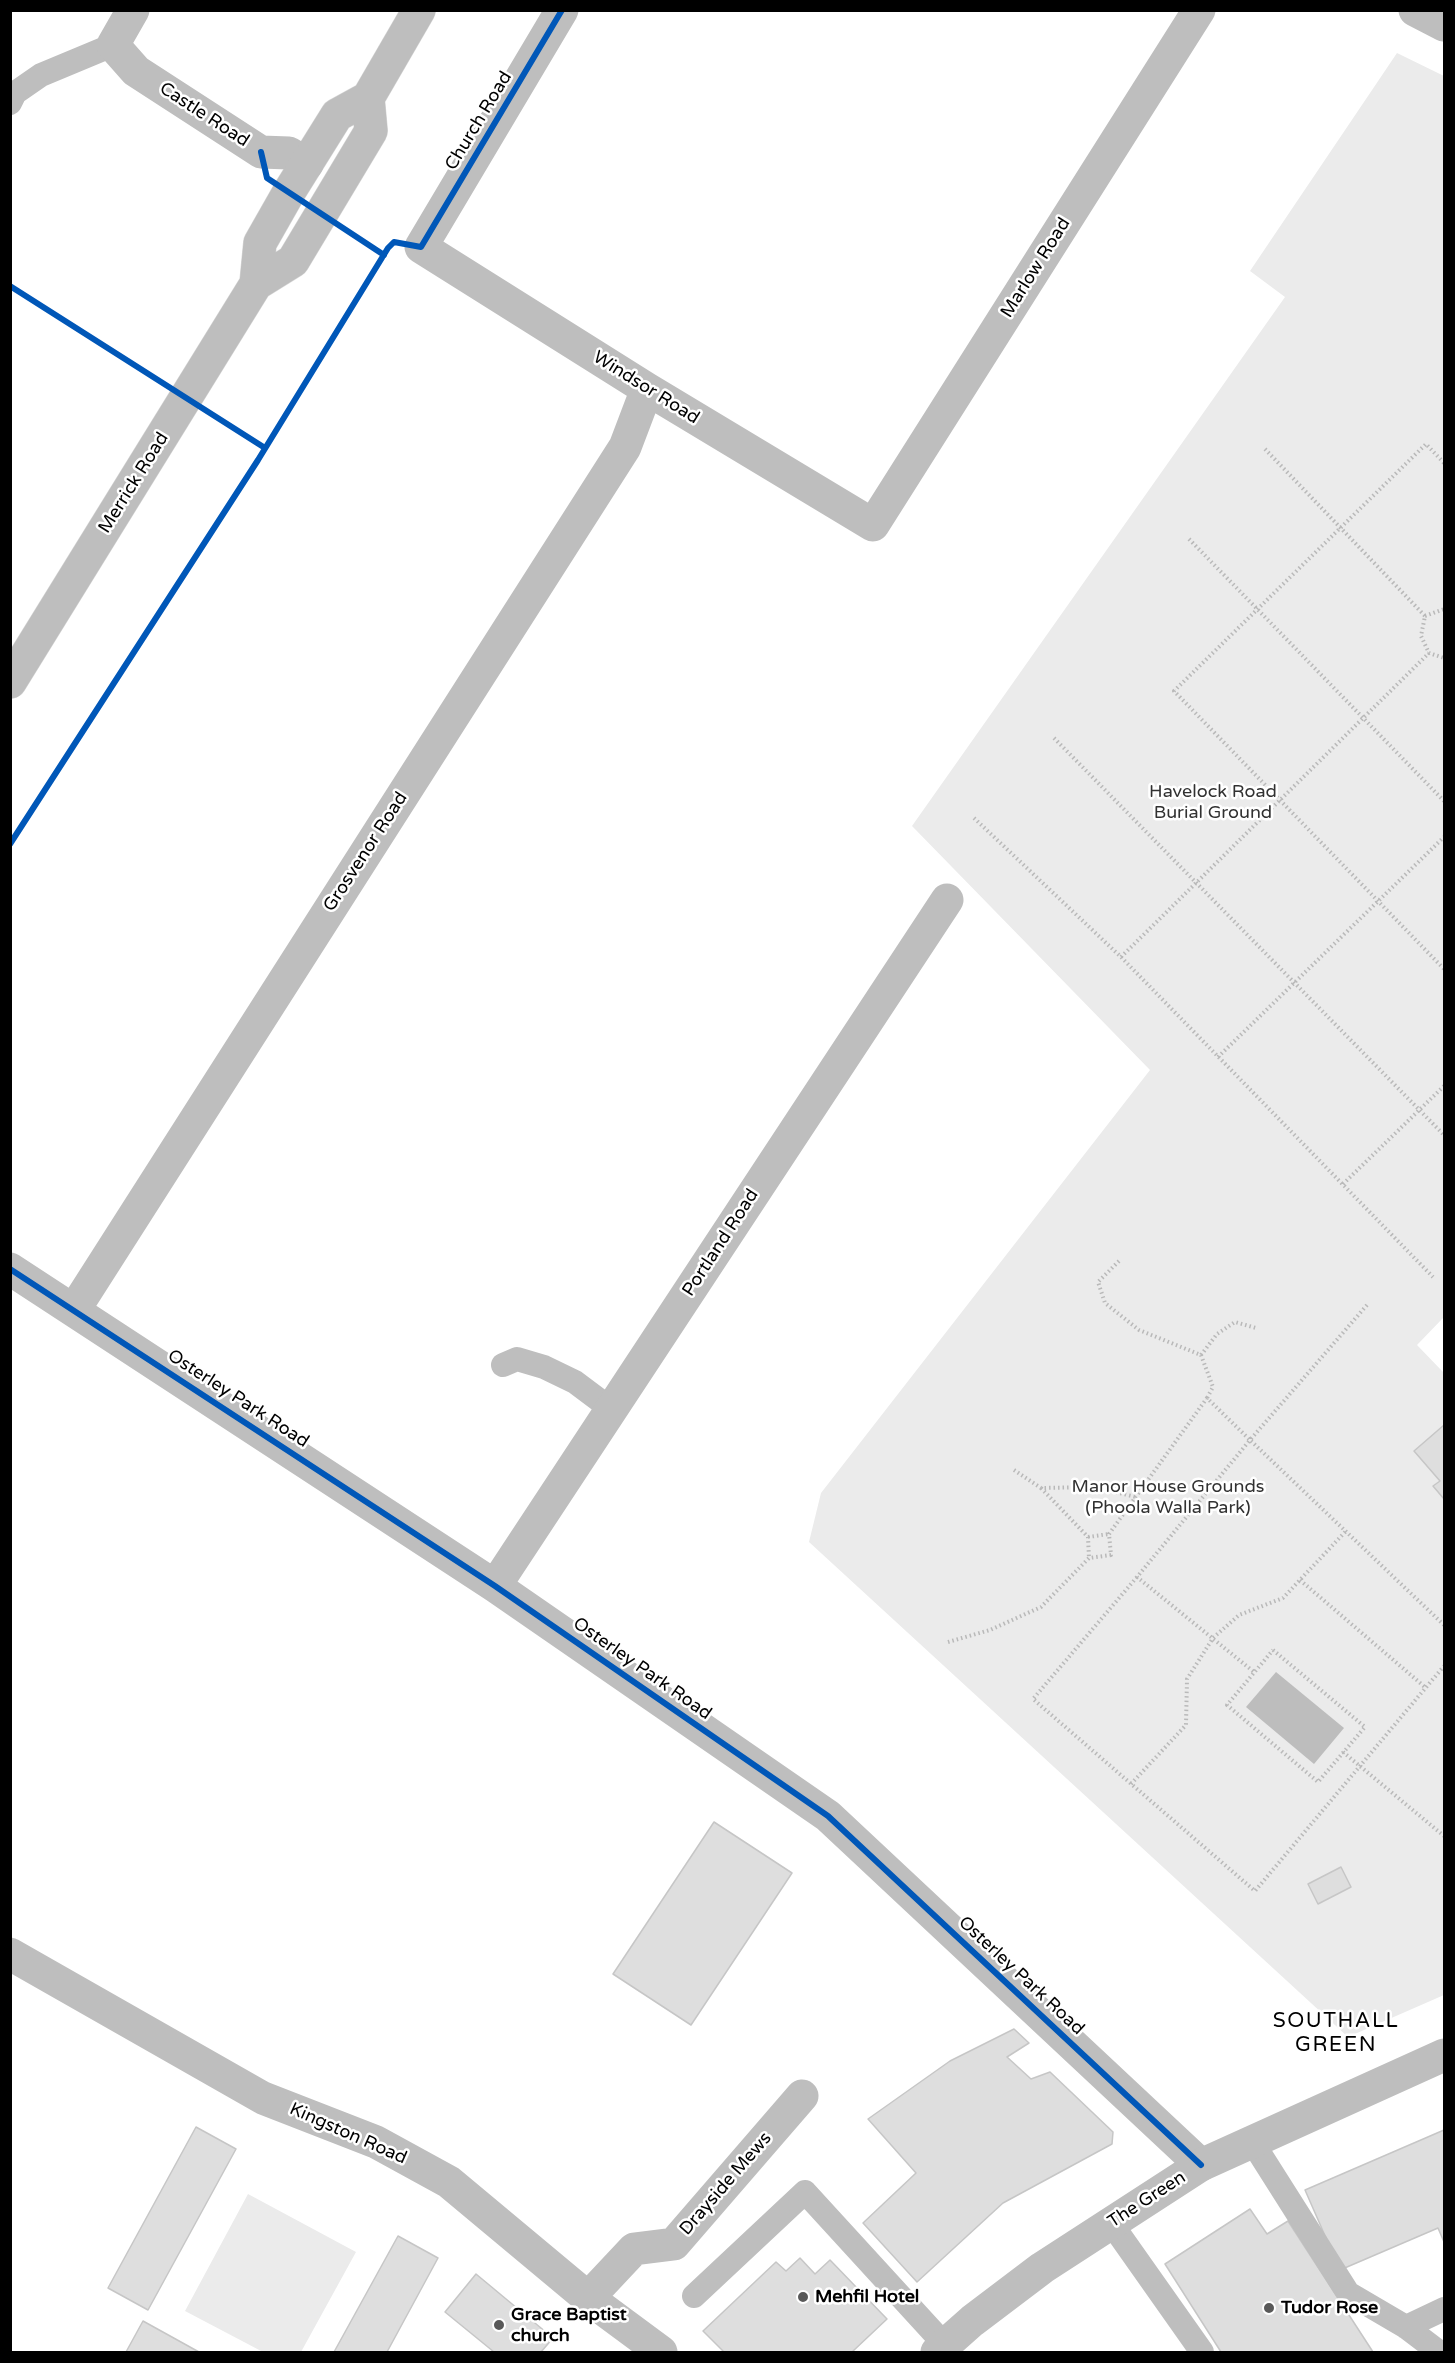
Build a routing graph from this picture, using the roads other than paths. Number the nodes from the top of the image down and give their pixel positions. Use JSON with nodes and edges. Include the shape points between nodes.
{"nodes":[{"id":1,"x":133,"y":10,"type":"edge"},
{"id":2,"x":419,"y":10,"type":"edge"},
{"id":3,"x":562,"y":10,"type":"edge"},
{"id":4,"x":1199,"y":10,"type":"edge"},
{"id":5,"x":113,"y":45,"type":"junction"},
{"id":6,"x":368,"y":98,"type":"junction"},
{"id":7,"x":10,"y":103,"type":"edge"},
{"id":8,"x":307,"y":164,"type":"junction"},
{"id":9,"x":421,"y":248,"type":"joint"},
{"id":10,"x":256,"y":284,"type":"junction"},
{"id":11,"x":647,"y":389,"type":"junction"},
{"id":12,"x":873,"y":525,"type":"joint"},
{"id":13,"x":10,"y":682,"type":"edge"},
{"id":14,"x":947,"y":900,"type":"dead end"},
{"id":15,"x":10,"y":1269,"type":"edge"},
{"id":16,"x":74,"y":1310,"type":"junction"},
{"id":17,"x":503,"y":1365,"type":"dead end"},
{"id":18,"x":611,"y":1409,"type":"junction"},
{"id":19,"x":495,"y":1586,"type":"junction"},
{"id":20,"x":10,"y":1954,"type":"edge"},
{"id":21,"x":1444,"y":2055,"type":"edge"},
{"id":22,"x":802,"y":2096,"type":"dead end"},
{"id":23,"x":1253,"y":2144,"type":"junction"},
{"id":24,"x":1201,"y":2165,"type":"junction"},
{"id":25,"x":1111,"y":2223,"type":"junction"},
{"id":26,"x":694,"y":2296,"type":"dead end"},
{"id":27,"x":588,"y":2298,"type":"junction"},
{"id":28,"x":1444,"y":2308,"type":"edge"},
{"id":29,"x":1406,"y":2327,"type":"junction"},
{"id":30,"x":941,"y":2349,"type":"edge"},
{"id":31,"x":661,"y":2352,"type":"edge"},
{"id":32,"x":1202,"y":2352,"type":"edge"},
{"id":33,"x":1439,"y":2352,"type":"edge"}],
"edges":[{"from":1,"to":5,"type":"street"},
{"from":2,"to":6,"type":"street"},
{"from":3,"to":9,"type":"street","name":"Church Road"},
{"from":4,"to":12,"type":"street","name":"Marlow Road"},
{"from":5,"to":7,"type":"lane","via":[[41,75],[15,93]]},
{"from":5,"to":8,"type":"street","name":"Castle Road","via":[[136,71],[261,153],[289,153]]},
{"from":6,"to":8,"type":"street","name":"Merrick Road","via":[[338,115]]},
{"from":6,"to":10,"type":"street","name":"Merrick Road","via":[[371,132],[293,261]]},
{"from":8,"to":10,"type":"street","name":"Merrick Road","via":[[260,243]]},
{"from":9,"to":11,"type":"street","name":"Windsor Road"},
{"from":10,"to":13,"type":"street","name":"Merrick Road"},
{"from":11,"to":12,"type":"street","name":"Windsor Road"},
{"from":11,"to":16,"type":"street","name":"Grosvenor Road","via":[[625,447]]},
{"from":14,"to":18,"type":"street","name":"Portland Road"},
{"from":15,"to":16,"type":"street","name":"Osterley Park Road"},
{"from":16,"to":19,"type":"street","name":"Osterley Park Road"},
{"from":17,"to":18,"type":"lane","via":[[517,1359],[544,1367],[575,1382]]},
{"from":18,"to":19,"type":"street","name":"Portland Road"},
{"from":19,"to":24,"type":"street","name":"Osterley Park Road","via":[[828,1816]]},
{"from":20,"to":27,"type":"street","name":"Kingston Road","via":[[262,2098],[376,2142],[449,2182]]},
{"from":21,"to":23,"type":"street","name":"The Green"},
{"from":22,"to":27,"type":"street","name":"Drayside Mews","via":[[674,2244],[634,2249]]},
{"from":23,"to":24,"type":"street","name":"The Green"},
{"from":23,"to":29,"type":"lane","via":[[1348,2293]]},
{"from":24,"to":25,"type":"street","name":"The Green"},
{"from":25,"to":30,"type":"street","name":"The Green","via":[[1042,2268]]},
{"from":25,"to":32,"type":"lane"},
{"from":26,"to":30,"type":"lane","via":[[805,2192]]},
{"from":27,"to":31,"type":"street","name":"Kingston Road"},
{"from":28,"to":29,"type":"lane"},
{"from":29,"to":33,"type":"lane"}]}
